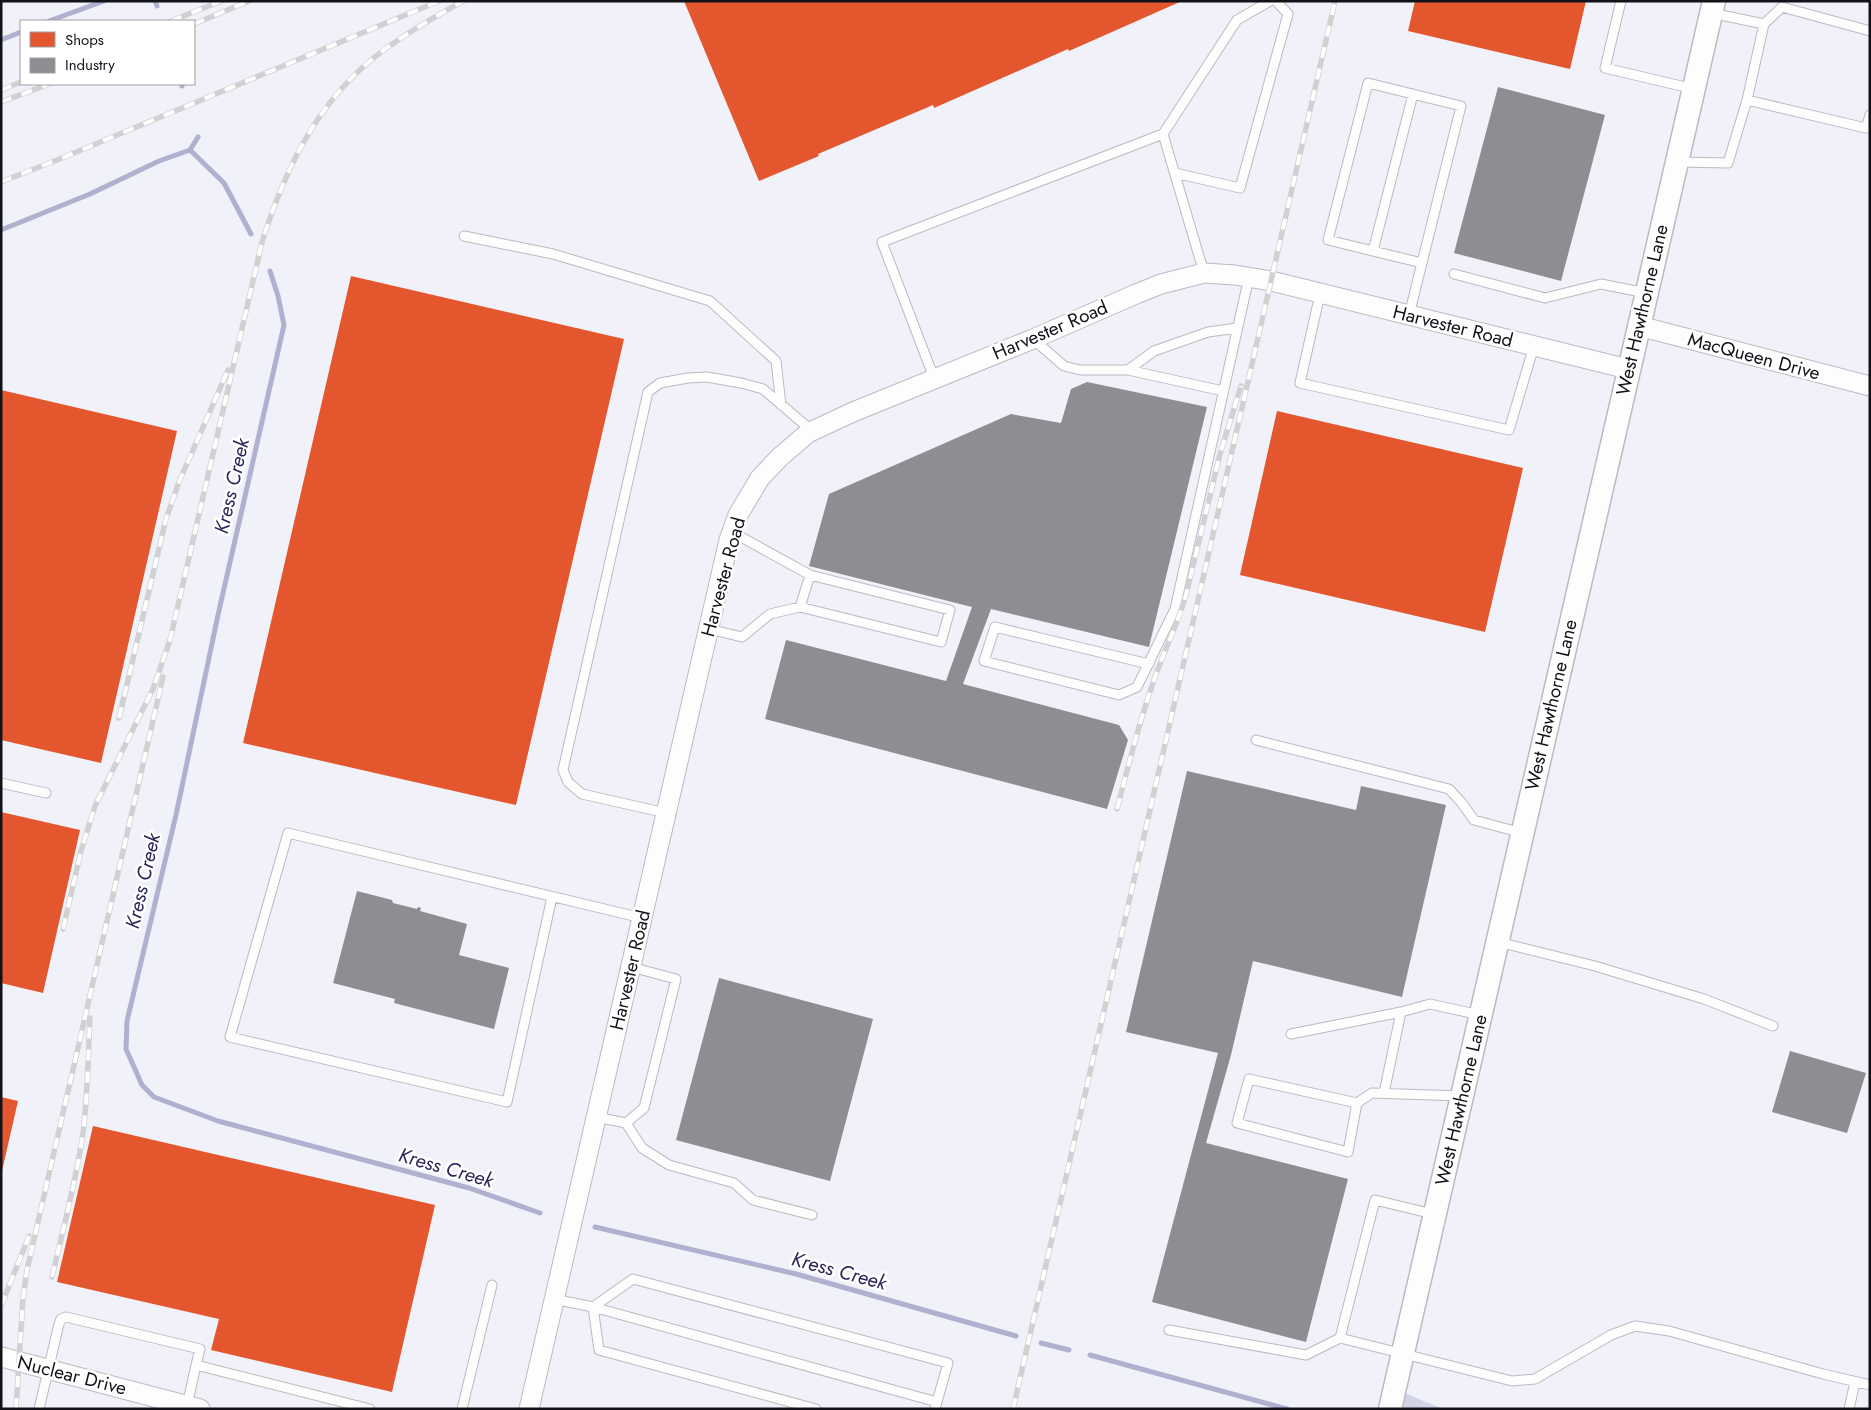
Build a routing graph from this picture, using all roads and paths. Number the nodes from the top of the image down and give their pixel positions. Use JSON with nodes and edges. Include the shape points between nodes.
{"nodes":[{"id":1,"x":1270,"y":1,"type":"edge"},
{"id":2,"x":1276,"y":1,"type":"edge"},
{"id":3,"x":1621,"y":1,"type":"edge"},
{"id":4,"x":1713,"y":7,"type":"edge"},
{"id":5,"x":1764,"y":24,"type":"junction"},
{"id":6,"x":1870,"y":31,"type":"edge"},
{"id":7,"x":1694,"y":89,"type":"junction"},
{"id":8,"x":1413,"y":94,"type":"junction"},
{"id":9,"x":1747,"y":100,"type":"junction"},
{"id":10,"x":1870,"y":115,"type":"edge"},
{"id":11,"x":1163,"y":134,"type":"junction"},
{"id":12,"x":1688,"y":162,"type":"junction"},
{"id":13,"x":1175,"y":174,"type":"junction"},
{"id":14,"x":464,"y":236,"type":"dead end"},
{"id":15,"x":1374,"y":251,"type":"junction"},
{"id":16,"x":1422,"y":263,"type":"junction"},
{"id":17,"x":1204,"y":273,"type":"junction"},
{"id":18,"x":1454,"y":274,"type":"dead end"},
{"id":19,"x":1249,"y":277,"type":"junction"},
{"id":20,"x":1320,"y":294,"type":"junction"},
{"id":21,"x":1646,"y":294,"type":"junction"},
{"id":22,"x":1409,"y":316,"type":"junction"},
{"id":23,"x":1639,"y":326,"type":"junction"},
{"id":24,"x":1237,"y":328,"type":"junction"},
{"id":25,"x":1033,"y":339,"type":"junction"},
{"id":26,"x":1534,"y":346,"type":"junction"},
{"id":27,"x":1628,"y":369,"type":"junction"},
{"id":28,"x":1128,"y":370,"type":"junction"},
{"id":29,"x":934,"y":378,"type":"junction"},
{"id":30,"x":1870,"y":386,"type":"edge"},
{"id":31,"x":1224,"y":391,"type":"junction"},
{"id":32,"x":782,"y":405,"type":"junction"},
{"id":33,"x":812,"y":431,"type":"junction"},
{"id":34,"x":732,"y":532,"type":"junction"},
{"id":35,"x":810,"y":575,"type":"junction"},
{"id":36,"x":800,"y":607,"type":"junction"},
{"id":37,"x":709,"y":629,"type":"junction"},
{"id":38,"x":1150,"y":664,"type":"junction"},
{"id":39,"x":1256,"y":740,"type":"dead end"},
{"id":40,"x":1,"y":784,"type":"edge"},
{"id":41,"x":46,"y":793,"type":"dead end"},
{"id":42,"x":666,"y":813,"type":"junction"},
{"id":43,"x":1522,"y":833,"type":"junction"},
{"id":44,"x":552,"y":897,"type":"junction"},
{"id":45,"x":642,"y":918,"type":"junction"},
{"id":46,"x":1497,"y":942,"type":"junction"},
{"id":47,"x":631,"y":967,"type":"junction"},
{"id":48,"x":1401,"y":1012,"type":"junction"},
{"id":49,"x":1480,"y":1015,"type":"junction"},
{"id":50,"x":1773,"y":1026,"type":"dead end"},
{"id":51,"x":1290,"y":1034,"type":"dead end"},
{"id":52,"x":1384,"y":1093,"type":"junction"},
{"id":53,"x":1462,"y":1096,"type":"junction"},
{"id":54,"x":1357,"y":1103,"type":"junction"},
{"id":55,"x":596,"y":1117,"type":"junction"},
{"id":56,"x":626,"y":1123,"type":"junction"},
{"id":57,"x":812,"y":1215,"type":"dead end"},
{"id":58,"x":1435,"y":1215,"type":"junction"},
{"id":59,"x":492,"y":1285,"type":"dead end"},
{"id":60,"x":554,"y":1299,"type":"junction"},
{"id":61,"x":593,"y":1307,"type":"junction"},
{"id":62,"x":1169,"y":1330,"type":"dead end"},
{"id":63,"x":1340,"y":1338,"type":"junction"},
{"id":64,"x":1403,"y":1354,"type":"junction"},
{"id":65,"x":1,"y":1357,"type":"edge"},
{"id":66,"x":196,"y":1365,"type":"junction"},
{"id":67,"x":48,"y":1369,"type":"junction"},
{"id":68,"x":1855,"y":1382,"type":"junction"},
{"id":69,"x":1870,"y":1385,"type":"edge"},
{"id":70,"x":936,"y":1405,"type":"edge"},
{"id":71,"x":191,"y":1408,"type":"edge"},
{"id":72,"x":39,"y":1409,"type":"edge"},
{"id":73,"x":370,"y":1409,"type":"edge"},
{"id":74,"x":462,"y":1409,"type":"edge"},
{"id":75,"x":529,"y":1409,"type":"edge"},
{"id":76,"x":816,"y":1409,"type":"edge"},
{"id":77,"x":1390,"y":1409,"type":"edge"},
{"id":78,"x":1849,"y":1409,"type":"edge"}],
"edges":[{"from":1,"to":11,"type":"lane","via":[[1237,20]]},
{"from":2,"to":13,"type":"lane","via":[[1288,14],[1240,188]]},
{"from":3,"to":7,"type":"lane","via":[[1605,68]]},
{"from":4,"to":5,"type":"lane"},
{"from":4,"to":7,"type":"street","name":"West Hawthorne Lane"},
{"from":5,"to":6,"type":"lane","via":[[1782,7]]},
{"from":5,"to":9,"type":"lane"},
{"from":7,"to":12,"type":"street","name":"West Hawthorne Lane"},
{"from":8,"to":15,"type":"lane"},
{"from":8,"to":15,"type":"lane","via":[[1368,83],[1328,240]]},
{"from":8,"to":16,"type":"lane","via":[[1461,106]]},
{"from":9,"to":10,"type":"lane","via":[[1866,128]]},
{"from":9,"to":12,"type":"lane","via":[[1728,163]]},
{"from":11,"to":13,"type":"lane"},
{"from":11,"to":29,"type":"lane","via":[[882,242]]},
{"from":12,"to":21,"type":"street","name":"West Hawthorne Lane"},
{"from":13,"to":17,"type":"lane"},
{"from":14,"to":32,"type":"lane","via":[[553,254],[710,301],[776,361]]},
{"from":15,"to":16,"type":"lane"},
{"from":16,"to":22,"type":"lane"},
{"from":17,"to":19,"type":"street","name":"Harvester Road"},
{"from":17,"to":25,"type":"street","name":"Harvester Road","via":[[1161,284]]},
{"from":18,"to":21,"type":"lane","via":[[1545,298],[1601,284]]},
{"from":19,"to":20,"type":"street","name":"Harvester Road"},
{"from":19,"to":24,"type":"lane"},
{"from":20,"to":22,"type":"street","name":"Harvester Road"},
{"from":20,"to":26,"type":"lane","via":[[1300,383],[1509,430]]},
{"from":21,"to":23,"type":"street","name":"West Hawthorne Lane"},
{"from":22,"to":26,"type":"street","name":"Harvester Road"},
{"from":23,"to":27,"type":"street","name":"West Hawthorne Lane"},
{"from":23,"to":30,"type":"street","name":"MacQueen Drive"},
{"from":24,"to":28,"type":"lane","via":[[1208,332],[1154,351]]},
{"from":24,"to":31,"type":"lane"},
{"from":25,"to":28,"type":"lane","via":[[1064,366],[1080,370]]},
{"from":25,"to":29,"type":"street","name":"Harvester Road"},
{"from":26,"to":27,"type":"street","name":"Harvester Road"},
{"from":27,"to":43,"type":"street","name":"West Hawthorne Lane"},
{"from":28,"to":31,"type":"lane"},
{"from":29,"to":33,"type":"street","name":"Harvester Road"},
{"from":31,"to":38,"type":"lane","via":[[1175,609]]},
{"from":32,"to":33,"type":"lane"},
{"from":32,"to":42,"type":"lane","via":[[762,389],[707,377],[660,383],[648,392],[563,770],[568,782],[582,794]]},
{"from":33,"to":34,"type":"street","name":"Harvester Road","via":[[760,478]]},
{"from":34,"to":35,"type":"lane"},
{"from":34,"to":37,"type":"street","name":"Harvester Road"},
{"from":35,"to":36,"type":"lane"},
{"from":35,"to":36,"type":"lane","via":[[950,610],[941,642]]},
{"from":36,"to":37,"type":"lane","via":[[770,614],[742,637]]},
{"from":37,"to":42,"type":"street","name":"Harvester Road"},
{"from":38,"to":38,"type":"lane","via":[[1137,687],[1119,695],[984,661],[995,627]]},
{"from":39,"to":43,"type":"lane","via":[[1448,789],[1474,820]]},
{"from":40,"to":41,"type":"lane"},
{"from":42,"to":45,"type":"street","name":"Harvester Road"},
{"from":43,"to":46,"type":"street","name":"West Hawthorne Lane"},
{"from":44,"to":44,"type":"lane","via":[[508,1102],[230,1037],[288,833]]},
{"from":44,"to":45,"type":"lane"},
{"from":45,"to":47,"type":"street","name":"Harvester Road"},
{"from":46,"to":49,"type":"street","name":"West Hawthorne Lane"},
{"from":46,"to":50,"type":"lane","via":[[1595,966],[1704,999]]},
{"from":47,"to":55,"type":"street","name":"Harvester Road"},
{"from":47,"to":56,"type":"lane","via":[[676,979],[644,1108]]},
{"from":48,"to":49,"type":"lane","via":[[1430,1004]]},
{"from":48,"to":51,"type":"lane"},
{"from":48,"to":52,"type":"lane"},
{"from":49,"to":53,"type":"street","name":"West Hawthorne Lane"},
{"from":52,"to":53,"type":"lane"},
{"from":52,"to":54,"type":"lane","via":[[1372,1092]]},
{"from":53,"to":58,"type":"street","name":"West Hawthorne Lane"},
{"from":54,"to":54,"type":"lane","via":[[1250,1079],[1238,1123],[1348,1152]]},
{"from":55,"to":56,"type":"lane"},
{"from":55,"to":60,"type":"street","name":"Harvester Road"},
{"from":56,"to":57,"type":"lane","via":[[642,1148],[669,1165],[734,1183],[753,1200]]},
{"from":58,"to":63,"type":"lane","via":[[1375,1200]]},
{"from":58,"to":64,"type":"street","name":"West Hawthorne Lane"},
{"from":59,"to":74,"type":"lane"},
{"from":60,"to":61,"type":"lane"},
{"from":60,"to":75,"type":"street","name":"Harvester Road"},
{"from":61,"to":70,"type":"lane"},
{"from":61,"to":70,"type":"lane","via":[[633,1279],[948,1363]]},
{"from":61,"to":76,"type":"lane","via":[[599,1350]]},
{"from":62,"to":63,"type":"lane","via":[[1306,1355]]},
{"from":63,"to":64,"type":"lane"},
{"from":64,"to":68,"type":"lane","via":[[1512,1381],[1535,1379],[1611,1335],[1635,1326],[1669,1331]]},
{"from":64,"to":77,"type":"street","name":"West Hawthorne Lane"},
{"from":65,"to":67,"type":"street","name":"Nuclear Drive"},
{"from":66,"to":67,"type":"lane","via":[[200,1349],[66,1316],[59,1324]]},
{"from":66,"to":71,"type":"lane"},
{"from":66,"to":73,"type":"lane"},
{"from":67,"to":71,"type":"street","name":"Nuclear Drive"},
{"from":67,"to":72,"type":"lane"},
{"from":68,"to":69,"type":"lane"},
{"from":68,"to":78,"type":"lane"}]}
